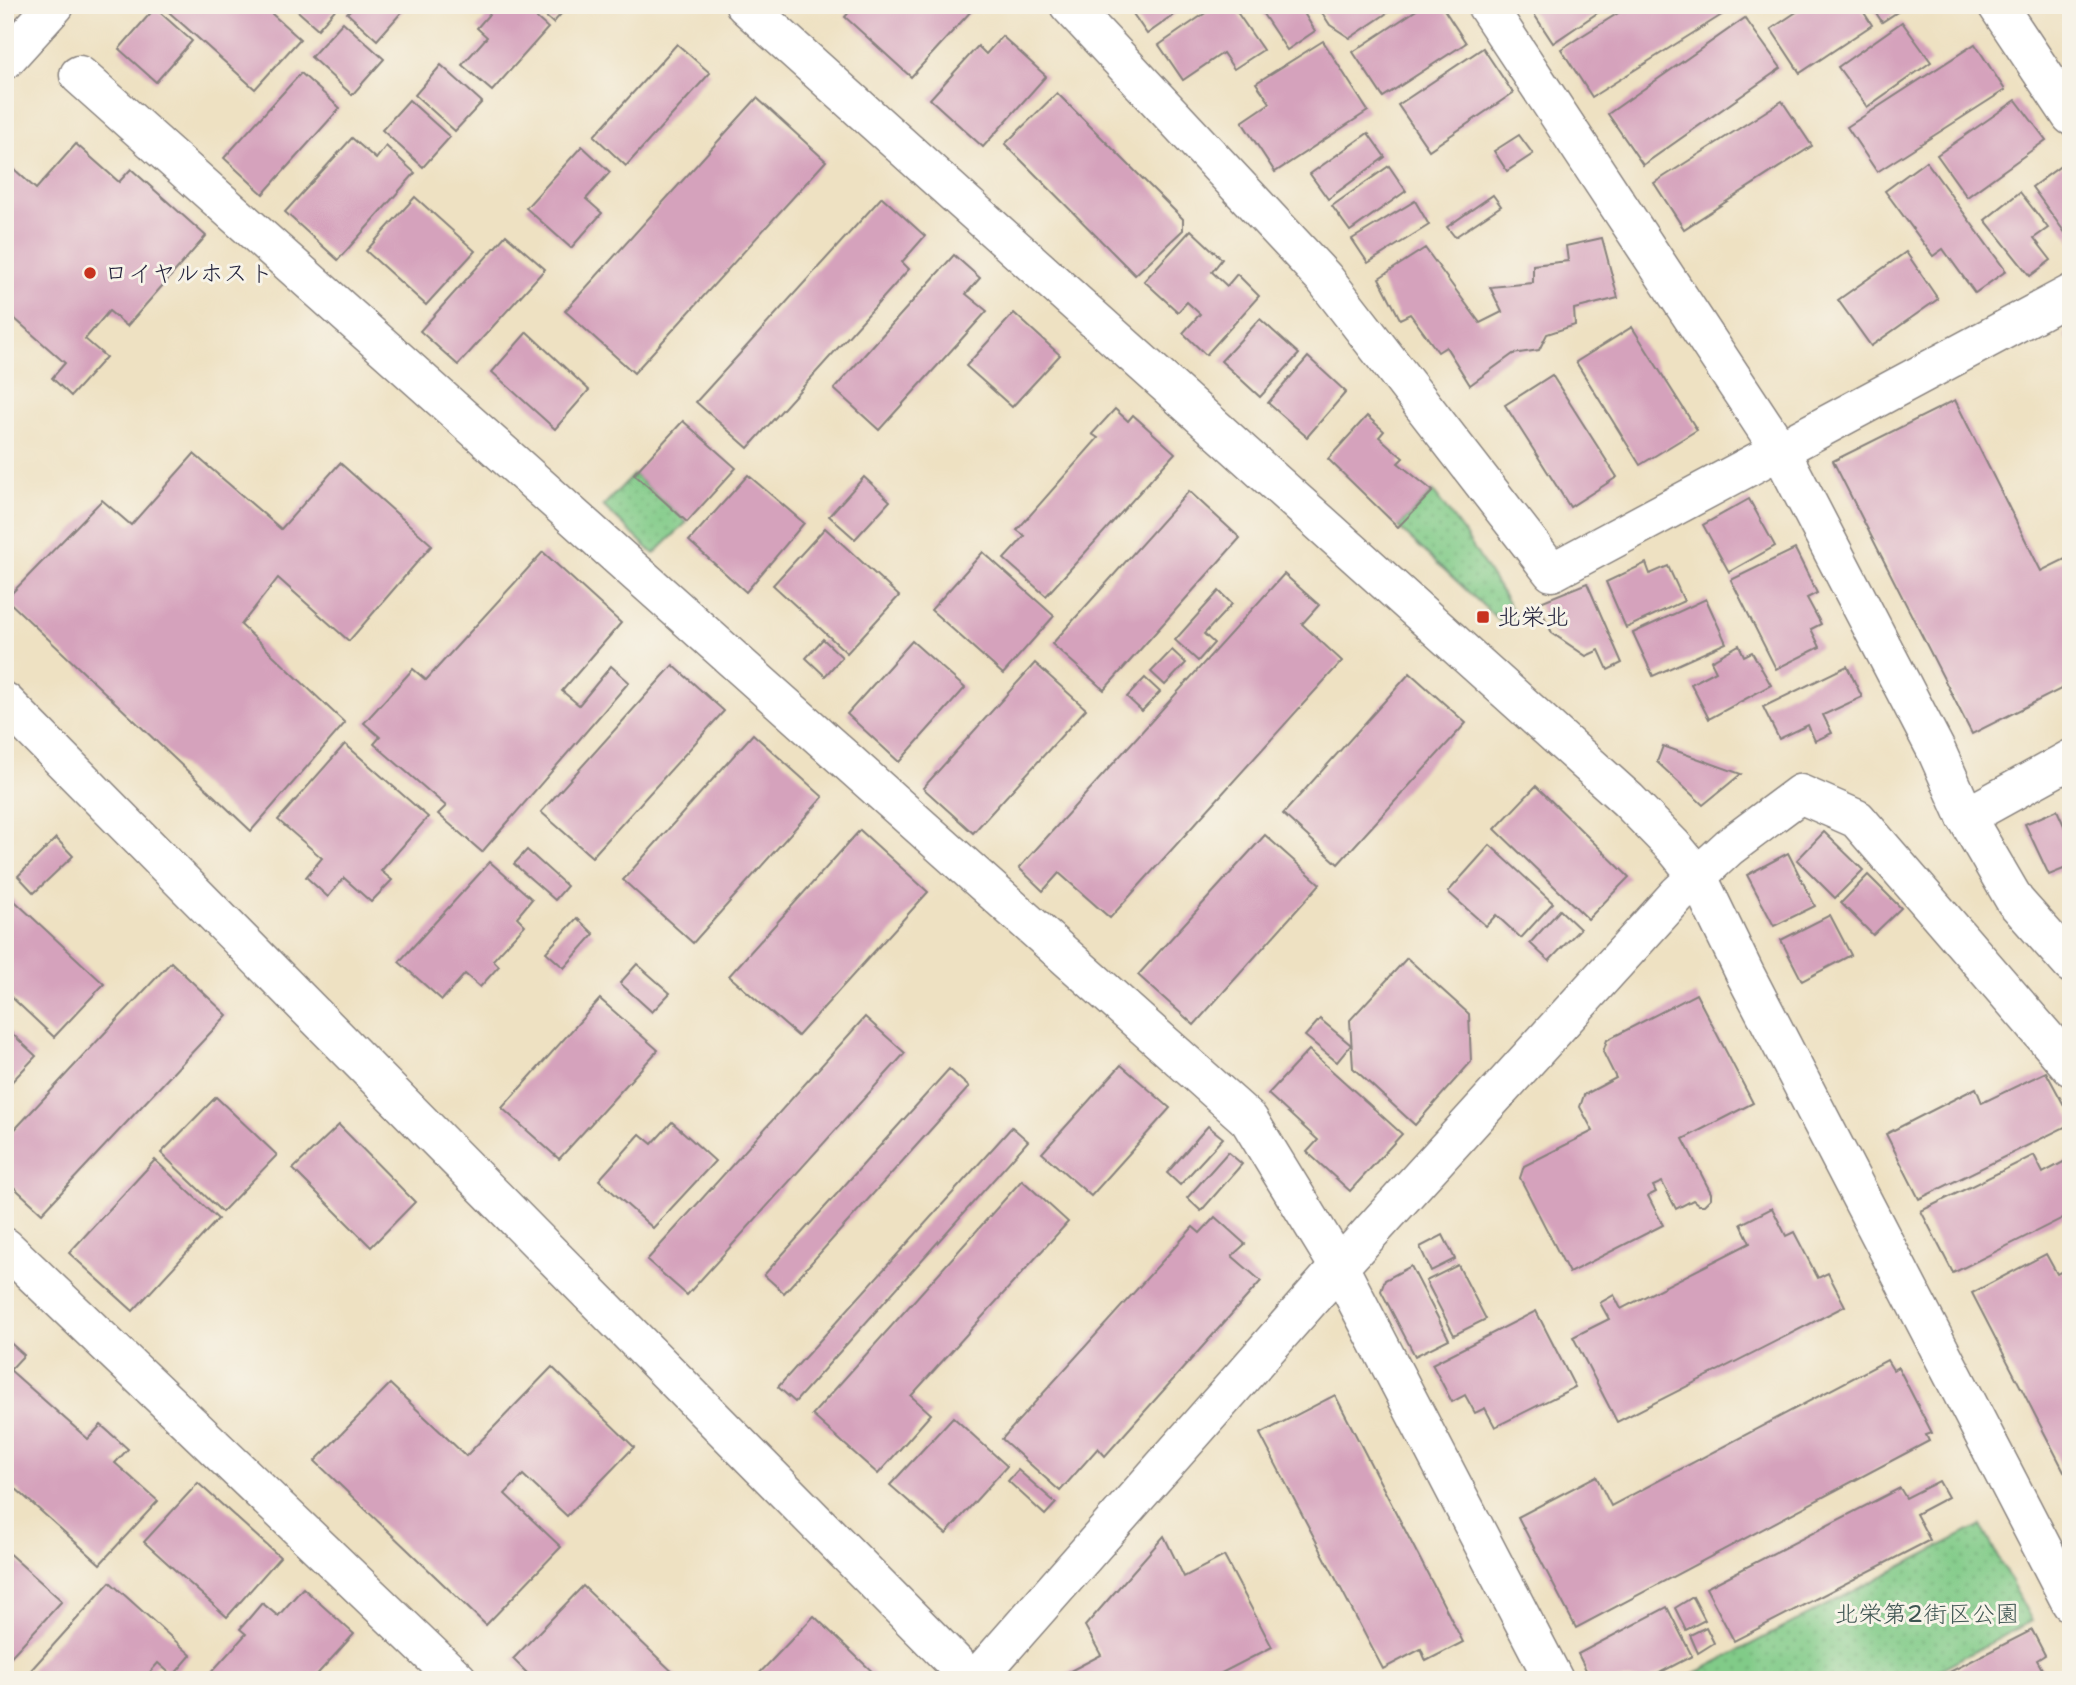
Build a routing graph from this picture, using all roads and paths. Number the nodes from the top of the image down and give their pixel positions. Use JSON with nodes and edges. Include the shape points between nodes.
{"nodes":[{"id":1,"x":55,"y":5,"type":"edge"},
{"id":2,"x":745,"y":5,"type":"edge"},
{"id":3,"x":1069,"y":5,"type":"edge"},
{"id":4,"x":1486,"y":5,"type":"edge"},
{"id":5,"x":1997,"y":5,"type":"edge"},
{"id":6,"x":5,"y":60,"type":"edge"},
{"id":7,"x":79,"y":75,"type":"dead end"},
{"id":8,"x":2071,"y":116,"type":"edge"},
{"id":9,"x":2071,"y":294,"type":"edge"},
{"id":10,"x":1780,"y":450,"type":"junction"},
{"id":11,"x":5,"y":702,"type":"edge"},
{"id":12,"x":2071,"y":760,"type":"edge"},
{"id":13,"x":1966,"y":817,"type":"junction"},
{"id":14,"x":1697,"y":875,"type":"junction"},
{"id":15,"x":2071,"y":964,"type":"edge"},
{"id":16,"x":2071,"y":1067,"type":"edge"},
{"id":17,"x":5,"y":1247,"type":"edge"},
{"id":18,"x":1339,"y":1267,"type":"junction"},
{"id":19,"x":2071,"y":1603,"type":"edge"},
{"id":20,"x":458,"y":1680,"type":"edge"},
{"id":21,"x":974,"y":1680,"type":"edge"},
{"id":22,"x":1553,"y":1680,"type":"edge"}],
"edges":[{"from":1,"to":6,"type":"street"},
{"from":2,"to":14,"type":"street","via":[[1618,790]]},
{"from":3,"to":10,"type":"street","via":[[1324,278],[1552,572]]},
{"from":4,"to":10,"type":"street"},
{"from":5,"to":8,"type":"street"},
{"from":7,"to":18,"type":"street","via":[[1249,1120]]},
{"from":9,"to":10,"type":"street"},
{"from":10,"to":13,"type":"street","via":[[1937,752]]},
{"from":11,"to":21,"type":"street"},
{"from":12,"to":13,"type":"street"},
{"from":13,"to":15,"type":"street","via":[[2015,901]]},
{"from":14,"to":16,"type":"street","via":[[1800,794],[1857,819]]},
{"from":14,"to":18,"type":"street"},
{"from":14,"to":19,"type":"street"},
{"from":17,"to":20,"type":"street"},
{"from":18,"to":21,"type":"street"},
{"from":18,"to":22,"type":"street"}]}
